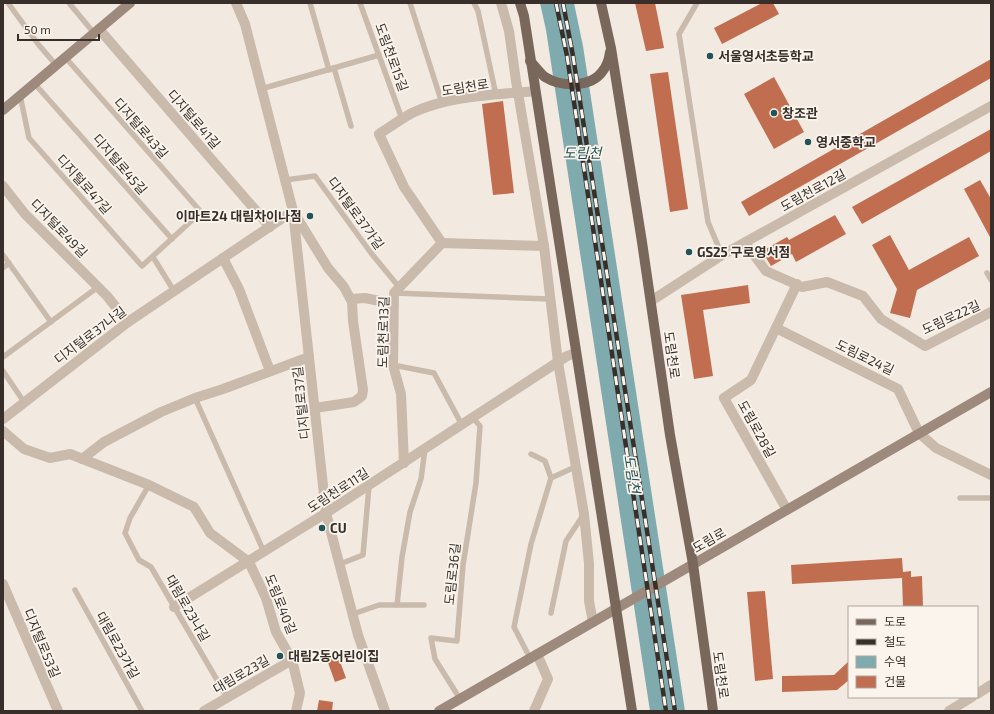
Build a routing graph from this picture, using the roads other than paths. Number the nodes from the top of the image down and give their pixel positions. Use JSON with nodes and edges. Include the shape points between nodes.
{"nodes":[{"id":1,"x":8,"y":3,"type":"edge"},
{"id":2,"x":69,"y":3,"type":"edge"},
{"id":3,"x":236,"y":3,"type":"edge"},
{"id":4,"x":310,"y":3,"type":"edge"},
{"id":5,"x":360,"y":3,"type":"edge"},
{"id":6,"x":410,"y":3,"type":"edge"},
{"id":7,"x":474,"y":3,"type":"edge"},
{"id":8,"x":501,"y":3,"type":"edge"},
{"id":9,"x":520,"y":3,"type":"edge"},
{"id":10,"x":601,"y":3,"type":"edge"},
{"id":11,"x":697,"y":3,"type":"edge"},
{"id":12,"x":127,"y":4,"type":"edge"},
{"id":13,"x":96,"y":31,"type":"junction"},
{"id":14,"x":611,"y":48,"type":"junction"},
{"id":15,"x":379,"y":55,"type":"junction"},
{"id":16,"x":65,"y":57,"type":"junction"},
{"id":17,"x":56,"y":65,"type":"junction"},
{"id":18,"x":534,"y":65,"type":"junction"},
{"id":19,"x":332,"y":69,"type":"junction"},
{"id":20,"x":34,"y":83,"type":"junction"},
{"id":21,"x":261,"y":89,"type":"junction"},
{"id":22,"x":535,"y":91,"type":"junction"},
{"id":23,"x":518,"y":93,"type":"junction"},
{"id":24,"x":20,"y":95,"type":"junction"},
{"id":25,"x":496,"y":95,"type":"junction"},
{"id":26,"x":442,"y":103,"type":"junction"},
{"id":27,"x":991,"y":106,"type":"edge"},
{"id":28,"x":3,"y":110,"type":"edge"},
{"id":29,"x":402,"y":119,"type":"junction"},
{"id":30,"x":351,"y":126,"type":"dead end"},
{"id":31,"x":285,"y":180,"type":"junction"},
{"id":32,"x":3,"y":186,"type":"edge"},
{"id":33,"x":293,"y":211,"type":"junction"},
{"id":34,"x":270,"y":227,"type":"junction"},
{"id":35,"x":172,"y":239,"type":"junction"},
{"id":36,"x":442,"y":243,"type":"junction"},
{"id":37,"x":745,"y":243,"type":"junction"},
{"id":38,"x":544,"y":246,"type":"junction"},
{"id":39,"x":3,"y":255,"type":"edge"},
{"id":40,"x":722,"y":256,"type":"junction"},
{"id":41,"x":153,"y":257,"type":"junction"},
{"id":42,"x":223,"y":258,"type":"junction"},
{"id":43,"x":9,"y":263,"type":"junction"},
{"id":44,"x":3,"y":268,"type":"edge"},
{"id":45,"x":987,"y":273,"type":"dead end"},
{"id":46,"x":991,"y":280,"type":"edge"},
{"id":47,"x":797,"y":284,"type":"junction"},
{"id":48,"x":98,"y":287,"type":"junction"},
{"id":49,"x":396,"y":290,"type":"junction"},
{"id":50,"x":174,"y":291,"type":"junction"},
{"id":51,"x":351,"y":299,"type":"junction"},
{"id":52,"x":550,"y":299,"type":"junction"},
{"id":53,"x":651,"y":301,"type":"junction"},
{"id":54,"x":394,"y":304,"type":"junction"},
{"id":55,"x":991,"y":312,"type":"edge"},
{"id":56,"x":51,"y":322,"type":"junction"},
{"id":57,"x":128,"y":322,"type":"junction"},
{"id":58,"x":776,"y":328,"type":"junction"},
{"id":59,"x":576,"y":353,"type":"junction"},
{"id":60,"x":3,"y":357,"type":"edge"},
{"id":61,"x":309,"y":357,"type":"junction"},
{"id":62,"x":558,"y":362,"type":"junction"},
{"id":63,"x":393,"y":365,"type":"junction"},
{"id":64,"x":3,"y":371,"type":"edge"},
{"id":65,"x":270,"y":371,"type":"junction"},
{"id":66,"x":991,"y":392,"type":"edge"},
{"id":67,"x":196,"y":398,"type":"junction"},
{"id":68,"x":24,"y":402,"type":"junction"},
{"id":69,"x":315,"y":408,"type":"junction"},
{"id":70,"x":473,"y":418,"type":"junction"},
{"id":71,"x":3,"y":419,"type":"edge"},
{"id":72,"x":462,"y":425,"type":"junction"},
{"id":73,"x":3,"y":431,"type":"edge"},
{"id":74,"x":919,"y":433,"type":"junction"},
{"id":75,"x":425,"y":449,"type":"junction"},
{"id":76,"x":531,"y":454,"type":"dead end"},
{"id":77,"x":82,"y":459,"type":"junction"},
{"id":78,"x":404,"y":463,"type":"junction"},
{"id":79,"x":575,"y":467,"type":"junction"},
{"id":80,"x":991,"y":475,"type":"edge"},
{"id":81,"x":550,"y":478,"type":"junction"},
{"id":82,"x":149,"y":485,"type":"junction"},
{"id":83,"x":369,"y":486,"type":"junction"},
{"id":84,"x":960,"y":498,"type":"dead end"},
{"id":85,"x":991,"y":498,"type":"edge"},
{"id":86,"x":787,"y":510,"type":"junction"},
{"id":87,"x":326,"y":513,"type":"junction"},
{"id":88,"x":584,"y":514,"type":"junction"},
{"id":89,"x":264,"y":552,"type":"junction"},
{"id":90,"x":248,"y":562,"type":"junction"},
{"id":91,"x":340,"y":564,"type":"junction"},
{"id":92,"x":689,"y":567,"type":"junction"},
{"id":93,"x":3,"y":584,"type":"edge"},
{"id":94,"x":75,"y":590,"type":"dead end"},
{"id":95,"x":396,"y":605,"type":"junction"},
{"id":96,"x":424,"y":605,"type":"dead end"},
{"id":97,"x":174,"y":607,"type":"junction"},
{"id":98,"x":616,"y":609,"type":"junction"},
{"id":99,"x":551,"y":613,"type":"dead end"},
{"id":100,"x":353,"y":614,"type":"junction"},
{"id":101,"x":593,"y":622,"type":"junction"},
{"id":102,"x":533,"y":656,"type":"junction"},
{"id":103,"x":292,"y":660,"type":"junction"},
{"id":104,"x":991,"y":685,"type":"edge"},
{"id":105,"x":978,"y":693,"type":"edge"},
{"id":106,"x":227,"y":697,"type":"junction"},
{"id":107,"x":970,"y":698,"type":"edge"},
{"id":108,"x":460,"y":699,"type":"junction"},
{"id":109,"x":58,"y":711,"type":"edge"},
{"id":110,"x":142,"y":711,"type":"edge"},
{"id":111,"x":204,"y":711,"type":"edge"},
{"id":112,"x":296,"y":711,"type":"edge"},
{"id":113,"x":384,"y":711,"type":"edge"},
{"id":114,"x":439,"y":711,"type":"edge"},
{"id":115,"x":534,"y":711,"type":"edge"},
{"id":116,"x":632,"y":711,"type":"edge"},
{"id":117,"x":713,"y":711,"type":"edge"},
{"id":118,"x":949,"y":711,"type":"edge"}],
"edges":[{"from":1,"to":17,"type":"lane"},
{"from":2,"to":13,"type":"lane"},
{"from":3,"to":21,"type":"street","name":"디지털로37길","via":[[245,24]]},
{"from":4,"to":19,"type":"lane"},
{"from":5,"to":15,"type":"lane","name":"도림천로15길"},
{"from":6,"to":26,"type":"lane"},
{"from":7,"to":25,"type":"lane"},
{"from":8,"to":23,"type":"street","via":[[509,31]]},
{"from":9,"to":18,"type":"main road"},
{"from":10,"to":14,"type":"main road","name":"도림천로"},
{"from":11,"to":40,"type":"lane","via":[[679,34],[708,222]]},
{"from":12,"to":13,"type":"street"},
{"from":13,"to":16,"type":"street"},
{"from":13,"to":34,"type":"street","name":"디지털로41길"},
{"from":14,"to":18,"type":"main road","via":[[602,73],[592,80],[575,84],[558,83],[545,76]]},
{"from":14,"to":53,"type":"main road","name":"도림천로"},
{"from":15,"to":19,"type":"lane"},
{"from":15,"to":29,"type":"lane","name":"도림천로15길"},
{"from":16,"to":17,"type":"street"},
{"from":16,"to":35,"type":"lane","name":"디지털로43길","via":[[201,212]]},
{"from":17,"to":20,"type":"street"},
{"from":18,"to":22,"type":"main road"},
{"from":19,"to":21,"type":"lane"},
{"from":19,"to":30,"type":"lane"},
{"from":20,"to":24,"type":"street"},
{"from":20,"to":35,"type":"lane","name":"디지털로45길"},
{"from":21,"to":31,"type":"street","name":"디지털로37길"},
{"from":22,"to":23,"type":"street","name":"도림천로"},
{"from":22,"to":59,"type":"main road"},
{"from":23,"to":25,"type":"street","name":"도림천로"},
{"from":23,"to":38,"type":"street"},
{"from":24,"to":28,"type":"street"},
{"from":24,"to":41,"type":"lane","name":"디지털로47길","via":[[29,138],[142,266]]},
{"from":25,"to":26,"type":"street","name":"도림천로"},
{"from":26,"to":29,"type":"street","name":"도림천로"},
{"from":27,"to":37,"type":"street","name":"도림천로12길"},
{"from":29,"to":36,"type":"street","via":[[379,134],[404,187]]},
{"from":31,"to":33,"type":"street","name":"디지털로37길"},
{"from":31,"to":49,"type":"lane","name":"디지털로37가길","via":[[316,176]]},
{"from":32,"to":48,"type":"street","name":"디지털로49길","via":[[25,214]]},
{"from":33,"to":34,"type":"street","name":"디지털로37나길"},
{"from":33,"to":51,"type":"street","via":[[328,268]]},
{"from":33,"to":61,"type":"street","name":"디지털로37길"},
{"from":34,"to":42,"type":"street","name":"디지털로37나길"},
{"from":35,"to":41,"type":"lane"},
{"from":36,"to":38,"type":"street"},
{"from":36,"to":49,"type":"street","name":"도림천로13길"},
{"from":37,"to":40,"type":"street","name":"도림천로12길"},
{"from":37,"to":47,"type":"street","name":"도림로22길","via":[[766,271]]},
{"from":38,"to":52,"type":"street"},
{"from":39,"to":43,"type":"lane"},
{"from":40,"to":53,"type":"street","name":"도림천로12길"},
{"from":41,"to":50,"type":"lane"},
{"from":42,"to":50,"type":"street","name":"디지털로37나길"},
{"from":42,"to":65,"type":"street"},
{"from":43,"to":44,"type":"lane"},
{"from":43,"to":56,"type":"lane"},
{"from":45,"to":46,"type":"lane"},
{"from":47,"to":55,"type":"street","name":"도림로22길","via":[[802,287],[827,282],[863,296],[881,319],[925,346]]},
{"from":47,"to":58,"type":"street","name":"도림로28길"},
{"from":48,"to":56,"type":"lane"},
{"from":48,"to":57,"type":"street","name":"디지털로49길"},
{"from":49,"to":52,"type":"lane"},
{"from":49,"to":54,"type":"street","name":"도림천로13길"},
{"from":50,"to":57,"type":"street","name":"디지털로37나길"},
{"from":51,"to":54,"type":"street","via":[[365,298]]},
{"from":51,"to":69,"type":"street","via":[[362,396],[354,402]]},
{"from":52,"to":62,"type":"street"},
{"from":53,"to":92,"type":"main road","name":"도림천로"},
{"from":54,"to":63,"type":"street","name":"도림천로13길"},
{"from":56,"to":60,"type":"lane"},
{"from":57,"to":68,"type":"street","name":"디지털로37나길"},
{"from":58,"to":74,"type":"street","name":"도림로24길","via":[[898,389]]},
{"from":58,"to":86,"type":"street","name":"도림로28길","via":[[751,380],[724,398]]},
{"from":59,"to":62,"type":"street","name":"도림천로11길"},
{"from":59,"to":98,"type":"main road"},
{"from":61,"to":65,"type":"street"},
{"from":61,"to":69,"type":"street","name":"디지털로37길"},
{"from":62,"to":70,"type":"street","name":"도림천로11길"},
{"from":62,"to":79,"type":"street"},
{"from":63,"to":72,"type":"lane","via":[[434,373]]},
{"from":63,"to":78,"type":"street","name":"도림천로13길","via":[[401,394]]},
{"from":64,"to":68,"type":"lane"},
{"from":65,"to":67,"type":"street"},
{"from":66,"to":74,"type":"street","name":"도림로"},
{"from":67,"to":77,"type":"street","via":[[161,412],[104,442]]},
{"from":67,"to":89,"type":"lane"},
{"from":68,"to":71,"type":"street","name":"디지털로37나길"},
{"from":69,"to":87,"type":"street","name":"디지털로37길"},
{"from":70,"to":72,"type":"street","name":"도림천로11길"},
{"from":70,"to":108,"type":"lane","name":"도림로36길","via":[[480,426],[476,483],[463,565],[457,641],[431,638],[435,659]]},
{"from":72,"to":75,"type":"street","name":"도림천로11길"},
{"from":73,"to":77,"type":"street","name":"도림로40길","via":[[24,450],[50,458],[70,454]]},
{"from":74,"to":80,"type":"street","via":[[936,448]]},
{"from":74,"to":86,"type":"street","name":"도림로"},
{"from":75,"to":78,"type":"street","name":"도림천로11길"},
{"from":75,"to":95,"type":"lane","via":[[421,479],[410,512]]},
{"from":76,"to":81,"type":"lane","via":[[546,461]]},
{"from":77,"to":82,"type":"street","name":"도림로40길"},
{"from":78,"to":83,"type":"street","name":"도림천로11길"},
{"from":79,"to":81,"type":"lane"},
{"from":79,"to":88,"type":"street"},
{"from":81,"to":102,"type":"lane","via":[[531,544],[514,626]]},
{"from":82,"to":90,"type":"street","name":"도림로40길","via":[[194,507],[210,533]]},
{"from":82,"to":97,"type":"lane","name":"대림로23나길","via":[[130,518],[125,533],[139,560],[151,567]]},
{"from":83,"to":87,"type":"street","name":"도림천로11길"},
{"from":83,"to":91,"type":"lane","via":[[362,555]]},
{"from":84,"to":85,"type":"lane"},
{"from":86,"to":92,"type":"street","name":"도림로"},
{"from":87,"to":89,"type":"street","name":"도림천로11길"},
{"from":87,"to":91,"type":"street","name":"디지털로37길"},
{"from":88,"to":99,"type":"lane","via":[[566,541]]},
{"from":88,"to":101,"type":"street","via":[[589,564],[589,601]]},
{"from":89,"to":90,"type":"street","name":"도림천로11길"},
{"from":90,"to":97,"type":"street","name":"도림천로11길"},
{"from":90,"to":103,"type":"street","name":"도림로40길","via":[[266,598],[276,632]]},
{"from":91,"to":100,"type":"street","name":"디지털로37길"},
{"from":92,"to":98,"type":"street","name":"도림로"},
{"from":92,"to":117,"type":"main road","name":"도림천로"},
{"from":93,"to":109,"type":"street","name":"디지털로53길"},
{"from":94,"to":110,"type":"lane","name":"대림로23가길"},
{"from":95,"to":96,"type":"lane"},
{"from":95,"to":100,"type":"lane","via":[[379,605]]},
{"from":97,"to":106,"type":"lane","name":"대림로23나길"},
{"from":98,"to":101,"type":"street","name":"도림로"},
{"from":98,"to":116,"type":"main road"},
{"from":100,"to":113,"type":"street","name":"디지털로37길"},
{"from":101,"to":102,"type":"street","name":"도림로"},
{"from":102,"to":108,"type":"street","name":"도림로"},
{"from":102,"to":115,"type":"street","via":[[548,679]]},
{"from":103,"to":106,"type":"street","name":"대림로23길"},
{"from":103,"to":112,"type":"street","name":"도림로40길","via":[[300,693]]},
{"from":104,"to":105,"type":"street"},
{"from":106,"to":111,"type":"street","name":"대림로23길"},
{"from":107,"to":118,"type":"street"},
{"from":108,"to":114,"type":"street","name":"도림로"}]}
